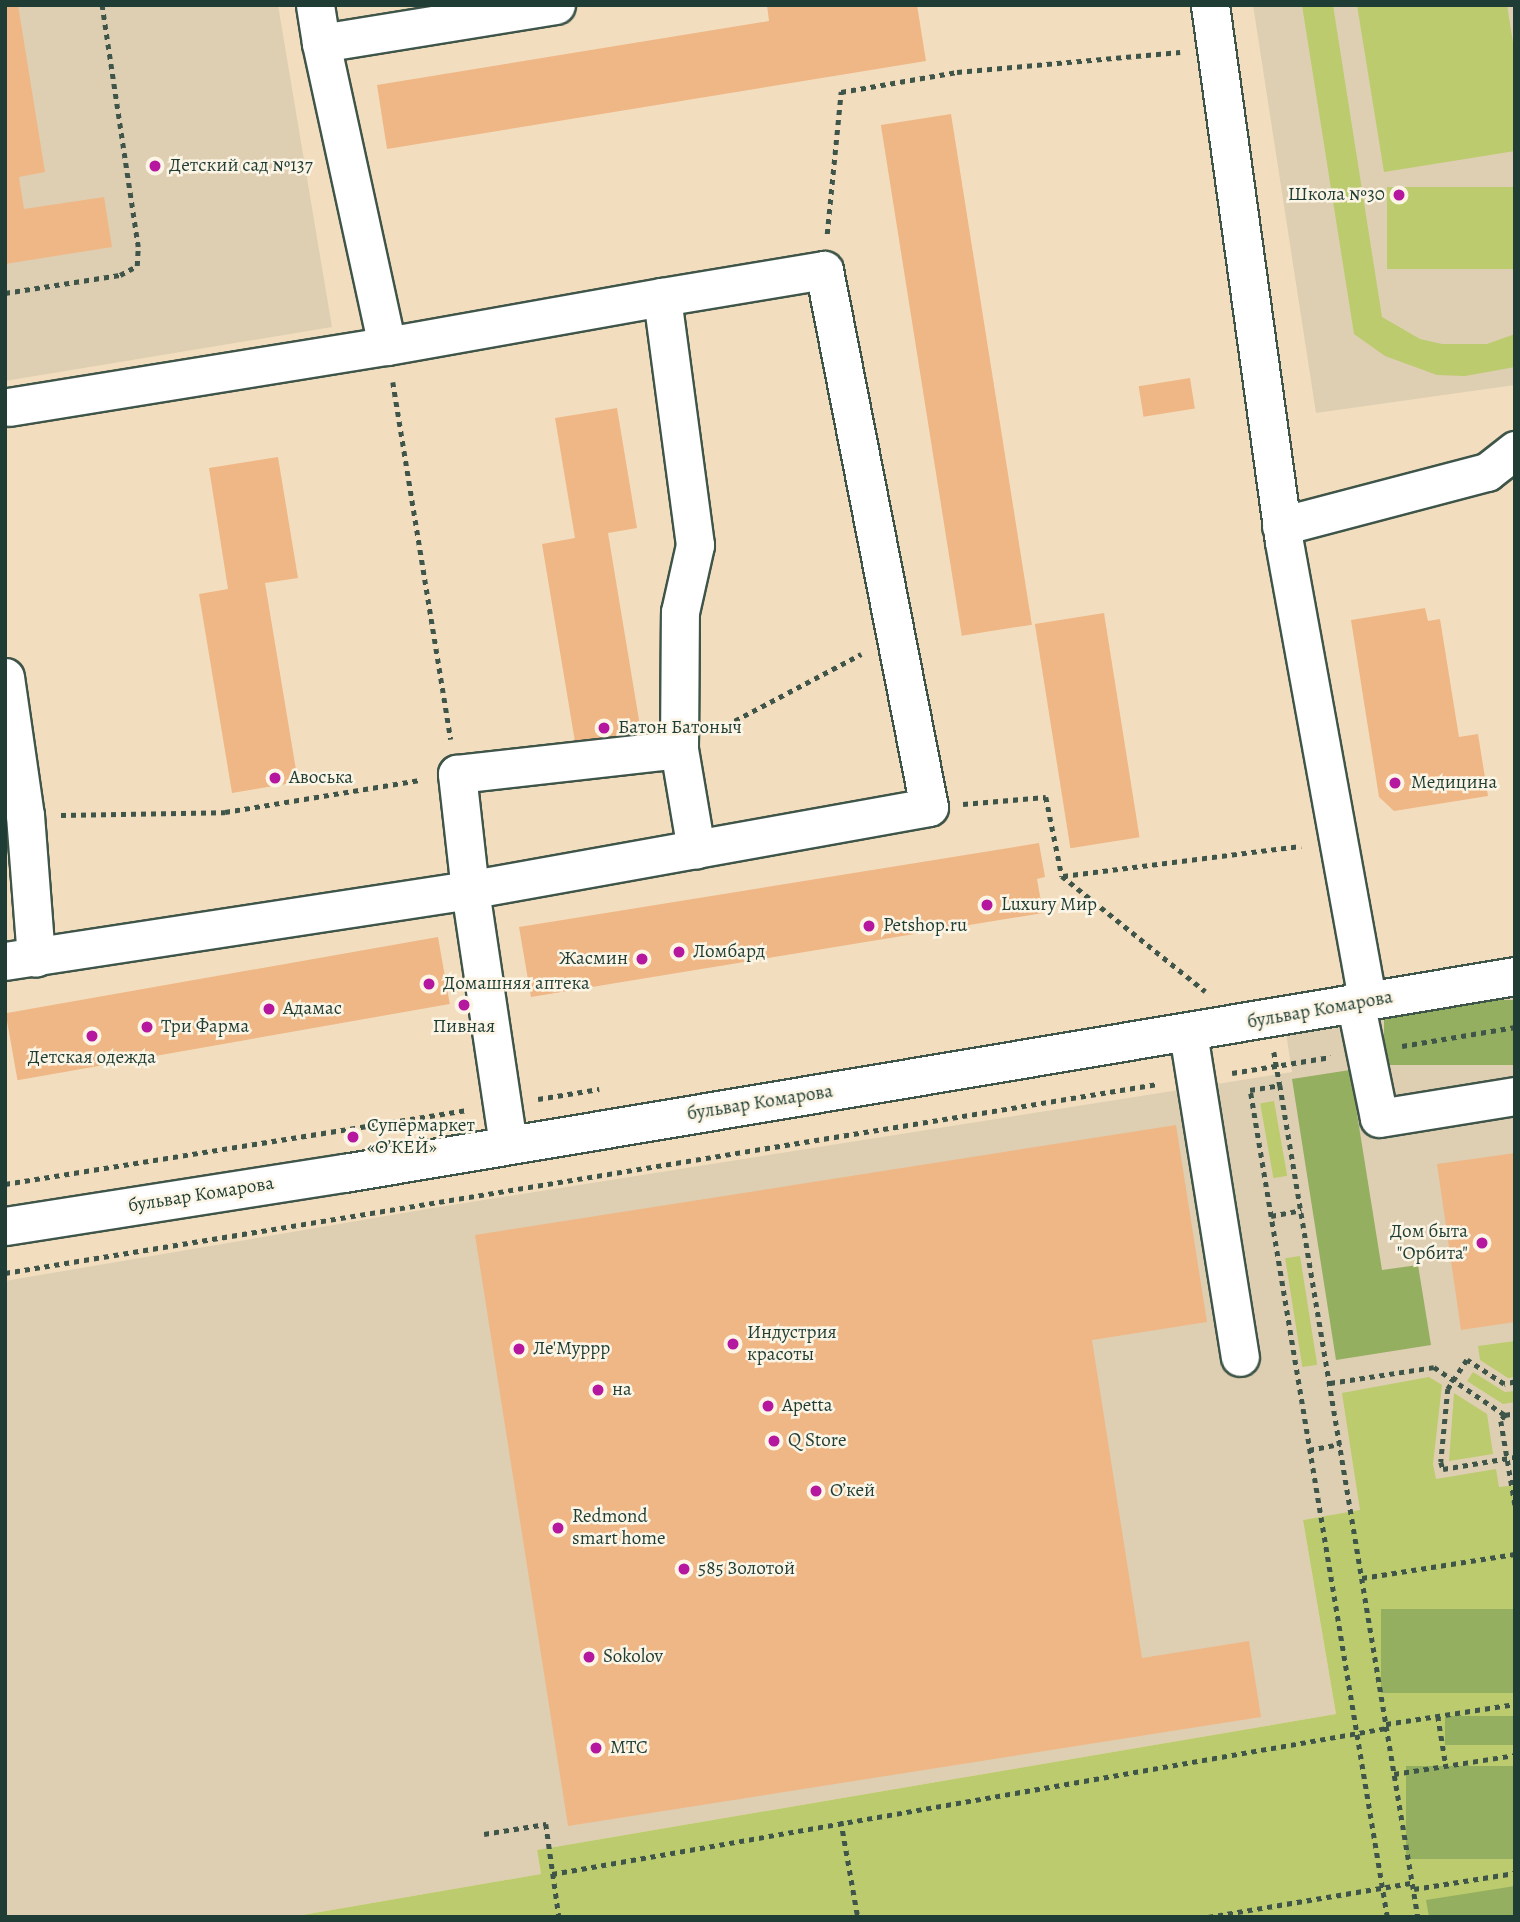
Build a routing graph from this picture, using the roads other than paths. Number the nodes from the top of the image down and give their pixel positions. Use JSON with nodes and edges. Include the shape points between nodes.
{"nodes":[{"id":1,"x":315,"y":5,"type":"edge"},
{"id":2,"x":556,"y":5,"type":"edge"},
{"id":3,"x":1210,"y":5,"type":"edge"},
{"id":4,"x":321,"y":43,"type":"junction"},
{"id":5,"x":662,"y":297,"type":"junction"},
{"id":6,"x":387,"y":346,"type":"junction"},
{"id":7,"x":9,"y":407,"type":"dead end"},
{"id":8,"x":1515,"y":450,"type":"edge"},
{"id":9,"x":1281,"y":526,"type":"junction"},
{"id":10,"x":5,"y":677,"type":"edge"},
{"id":11,"x":679,"y":749,"type":"junction"},
{"id":12,"x":696,"y":850,"type":"junction"},
{"id":13,"x":470,"y":890,"type":"junction"},
{"id":14,"x":21,"y":960,"type":"edge"},
{"id":15,"x":1515,"y":976,"type":"edge"},
{"id":16,"x":1361,"y":1001,"type":"junction"},
{"id":17,"x":1188,"y":1033,"type":"junction"},
{"id":18,"x":1515,"y":1096,"type":"edge"},
{"id":19,"x":508,"y":1144,"type":"junction"},
{"id":20,"x":5,"y":1226,"type":"edge"},
{"id":21,"x":1240,"y":1357,"type":"dead end"}],
"edges":[{"from":1,"to":4,"type":"street"},
{"from":2,"to":4,"type":"street"},
{"from":3,"to":9,"type":"street"},
{"from":4,"to":6,"type":"street"},
{"from":5,"to":6,"type":"street"},
{"from":5,"to":11,"type":"street","via":[[695,545],[680,611]]},
{"from":5,"to":12,"type":"street","via":[[824,270],[929,807]]},
{"from":6,"to":7,"type":"street"},
{"from":8,"to":9,"type":"street","via":[[1487,472]]},
{"from":9,"to":16,"type":"street"},
{"from":10,"to":14,"type":"street","via":[[25,815]]},
{"from":11,"to":12,"type":"street"},
{"from":11,"to":13,"type":"street","via":[[457,774]]},
{"from":12,"to":13,"type":"street"},
{"from":13,"to":14,"type":"street"},
{"from":13,"to":19,"type":"street"},
{"from":15,"to":16,"type":"street","name":"бульвар Комарова"},
{"from":16,"to":17,"type":"street","name":"бульвар Комарова"},
{"from":16,"to":18,"type":"street","via":[[1379,1118]]},
{"from":17,"to":19,"type":"street","name":"бульвар Комарова"},
{"from":17,"to":21,"type":"street"},
{"from":19,"to":20,"type":"street","name":"бульвар Комарова"}]}
